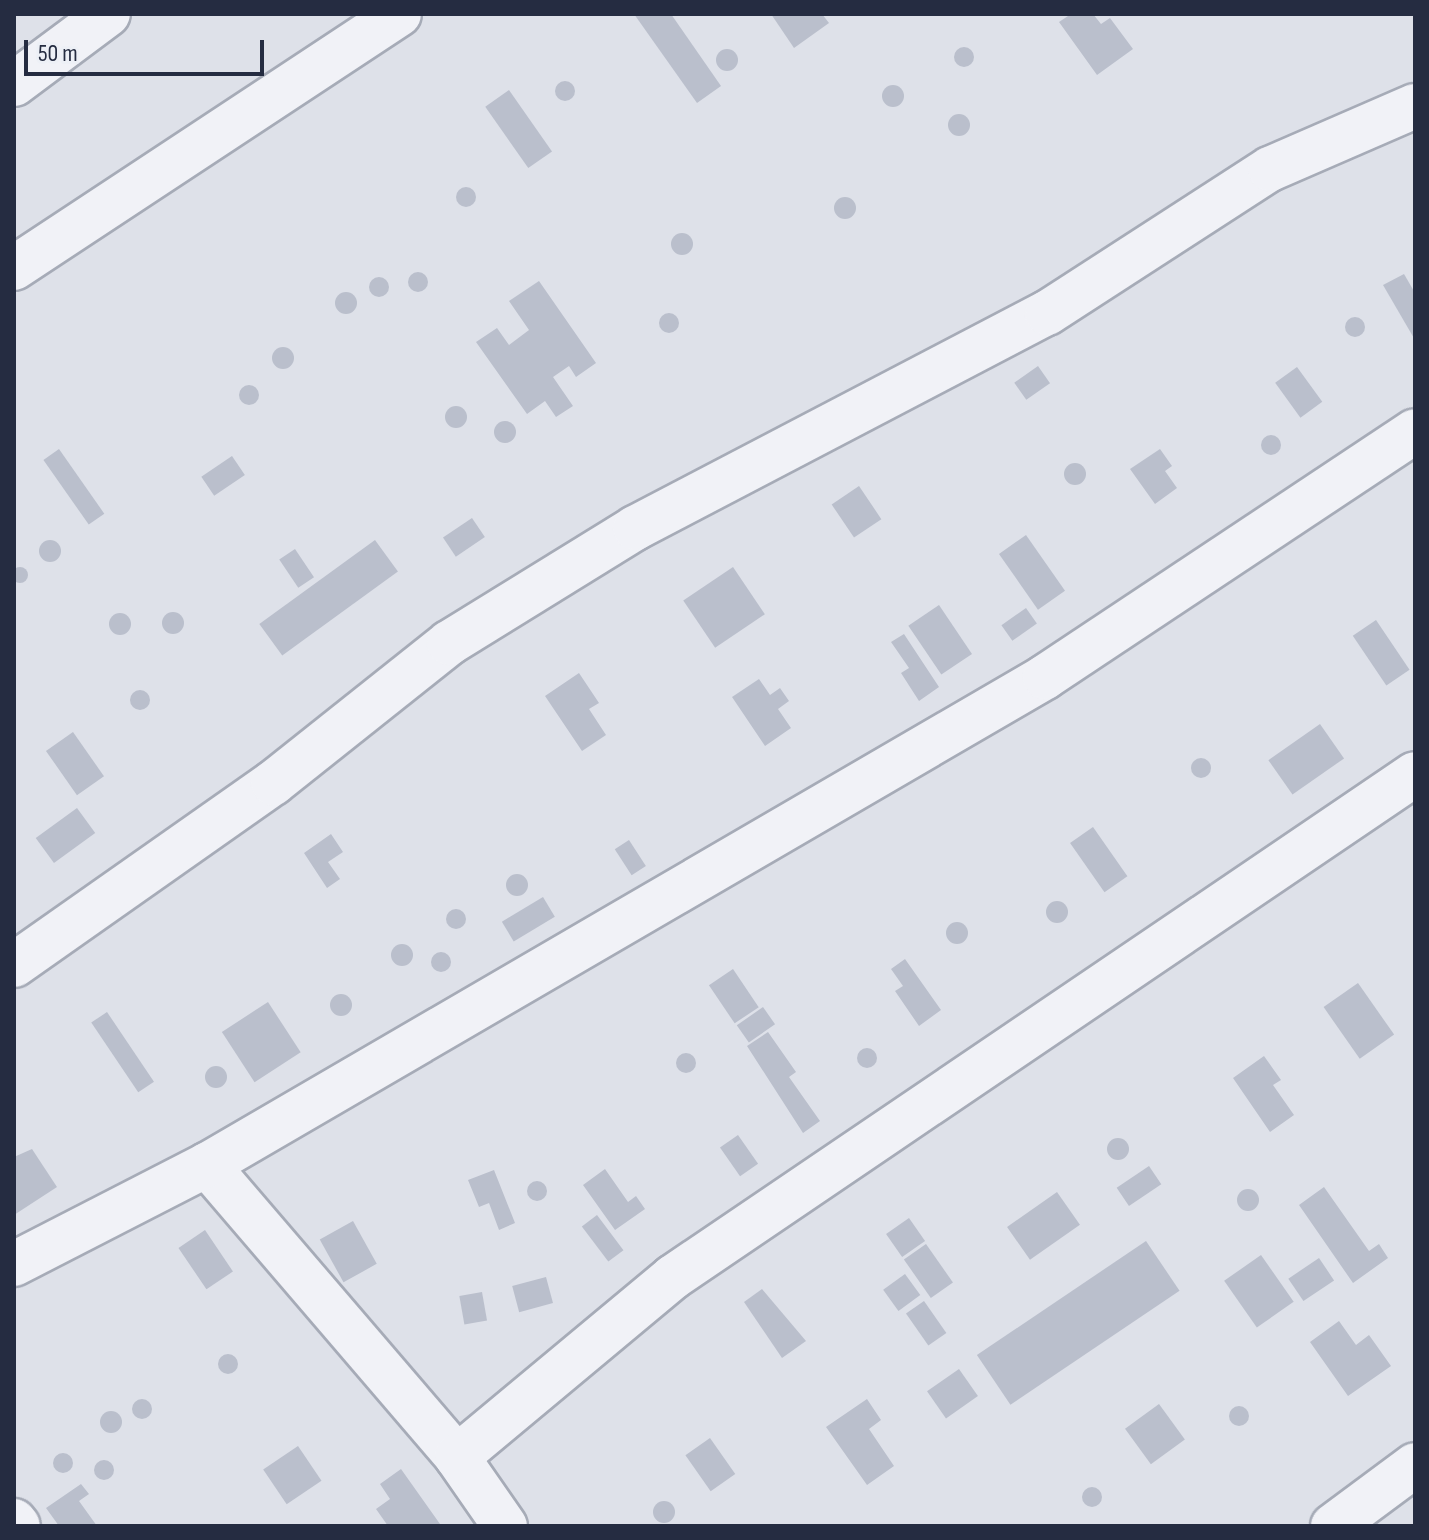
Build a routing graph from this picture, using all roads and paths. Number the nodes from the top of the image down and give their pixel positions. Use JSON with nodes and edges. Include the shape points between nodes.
{"nodes":[{"id":1,"x":108,"y":14,"type":"edge"},
{"id":2,"x":399,"y":14,"type":"edge"},
{"id":3,"x":14,"y":84,"type":"edge"},
{"id":4,"x":1415,"y":106,"type":"edge"},
{"id":5,"x":14,"y":268,"type":"edge"},
{"id":6,"x":1415,"y":431,"type":"edge"},
{"id":7,"x":1415,"y":774,"type":"edge"},
{"id":8,"x":14,"y":965,"type":"edge"},
{"id":9,"x":207,"y":1165,"type":"junction"},
{"id":10,"x":14,"y":1264,"type":"edge"},
{"id":11,"x":457,"y":1457,"type":"junction"},
{"id":12,"x":1415,"y":1465,"type":"edge"},
{"id":13,"x":505,"y":1526,"type":"edge"},
{"id":14,"x":1333,"y":1526,"type":"edge"}],
"edges":[{"from":1,"to":3,"type":"street"},
{"from":2,"to":5,"type":"street"},
{"from":4,"to":8,"type":"street","via":[[1270,169],[1047,313],[622,537],[449,643],[273,783]]},
{"from":6,"to":9,"type":"street","via":[[1045,677]]},
{"from":7,"to":11,"type":"street","via":[[673,1277]]},
{"from":9,"to":10,"type":"street"},
{"from":9,"to":11,"type":"street"},
{"from":11,"to":13,"type":"street"},
{"from":12,"to":14,"type":"street"}]}
